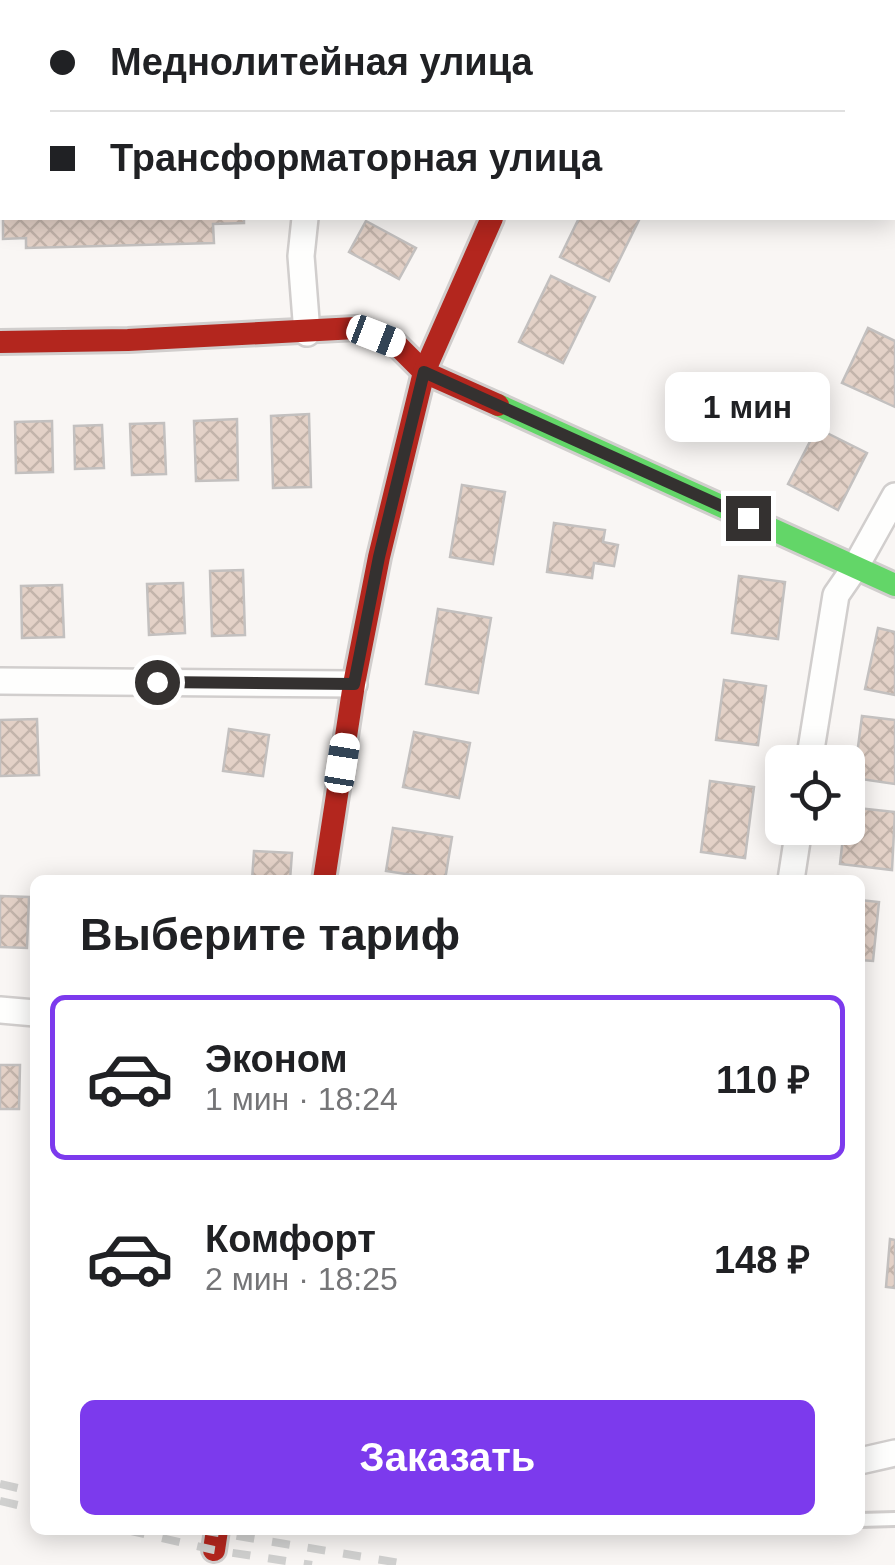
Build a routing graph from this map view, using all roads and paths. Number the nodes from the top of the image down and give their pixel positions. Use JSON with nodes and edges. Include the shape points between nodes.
{"nodes":[{"id":1,"x":305,"y":220,"type":"edge"},
{"id":2,"x":491,"y":220,"type":"edge"},
{"id":3,"x":307,"y":333,"type":"junction"},
{"id":4,"x":0,"y":342,"type":"edge"},
{"id":5,"x":424,"y":372,"type":"junction"},
{"id":6,"x":895,"y":496,"type":"edge"},
{"id":7,"x":856,"y":566,"type":"junction"},
{"id":8,"x":895,"y":584,"type":"edge"},
{"id":9,"x":0,"y":681,"type":"edge"},
{"id":10,"x":354,"y":684,"type":"junction"},
{"id":11,"x":812,"y":745,"type":"edge"},
{"id":12,"x":796,"y":845,"type":"edge"},
{"id":13,"x":325,"y":875,"type":"edge"},
{"id":14,"x":791,"y":875,"type":"edge"},
{"id":15,"x":0,"y":1010,"type":"edge"},
{"id":16,"x":30,"y":1013,"type":"edge"},
{"id":17,"x":895,"y":1453,"type":"edge"},
{"id":18,"x":865,"y":1460,"type":"edge"},
{"id":19,"x":895,"y":1519,"type":"edge"},
{"id":20,"x":865,"y":1520,"type":"edge"}],
"edges":[{"from":1,"to":3,"type":"street"},
{"from":2,"to":5,"type":"street"},
{"from":3,"to":4,"type":"street"},
{"from":3,"to":5,"type":"street","via":[[356,328],[394,343]]},
{"from":5,"to":7,"type":"street"},
{"from":5,"to":10,"type":"street"},
{"from":6,"to":7,"type":"street"},
{"from":7,"to":8,"type":"street"},
{"from":7,"to":11,"type":"street","via":[[836,595]]},
{"from":9,"to":10,"type":"street"},
{"from":10,"to":13,"type":"street"},
{"from":12,"to":14,"type":"street"},
{"from":15,"to":16,"type":"street"},
{"from":17,"to":18,"type":"street"},
{"from":19,"to":20,"type":"lane"}]}
